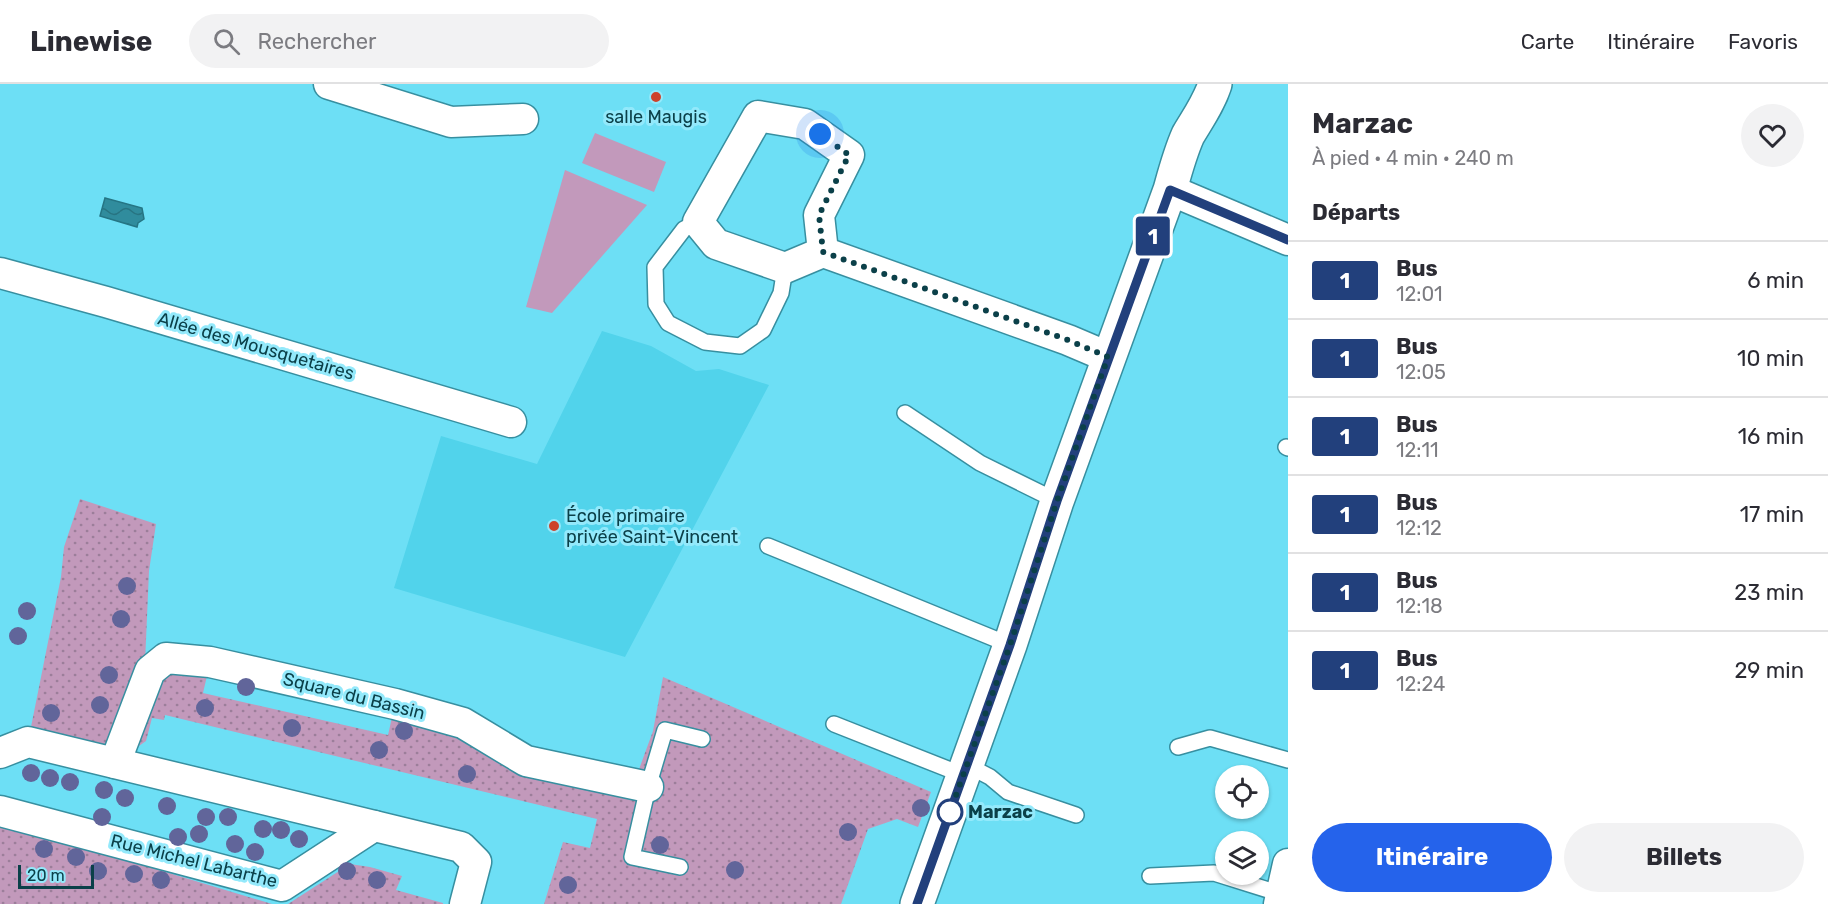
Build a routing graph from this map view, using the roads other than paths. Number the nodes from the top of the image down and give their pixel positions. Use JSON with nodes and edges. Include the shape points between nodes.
{"nodes":[{"id":1,"x":329,"y":84,"type":"edge"},
{"id":2,"x":1215,"y":84,"type":"edge"},
{"id":3,"x":523,"y":119,"type":"dead end"},
{"id":4,"x":1170,"y":190,"type":"junction"},
{"id":5,"x":698,"y":222,"type":"junction"},
{"id":6,"x":1288,"y":240,"type":"edge"},
{"id":7,"x":823,"y":252,"type":"junction"},
{"id":8,"x":786,"y":268,"type":"junction"},
{"id":9,"x":0,"y":273,"type":"edge"},
{"id":10,"x":1108,"y":357,"type":"junction"},
{"id":11,"x":904,"y":413,"type":"dead end"},
{"id":12,"x":511,"y":422,"type":"dead end"},
{"id":13,"x":1057,"y":501,"type":"junction"},
{"id":14,"x":768,"y":546,"type":"dead end"},
{"id":15,"x":1010,"y":645,"type":"junction"},
{"id":16,"x":834,"y":724,"type":"dead end"},
{"id":17,"x":702,"y":740,"type":"dead end"},
{"id":18,"x":1178,"y":747,"type":"dead end"},
{"id":19,"x":0,"y":753,"type":"edge"},
{"id":20,"x":1288,"y":760,"type":"edge"},
{"id":21,"x":115,"y":763,"type":"junction"},
{"id":22,"x":965,"y":770,"type":"junction"},
{"id":23,"x":648,"y":787,"type":"junction"},
{"id":24,"x":0,"y":811,"type":"edge"},
{"id":25,"x":1076,"y":815,"type":"dead end"},
{"id":26,"x":374,"y":826,"type":"junction"},
{"id":27,"x":1288,"y":864,"type":"edge"},
{"id":28,"x":680,"y":867,"type":"dead end"},
{"id":29,"x":1150,"y":876,"type":"dead end"},
{"id":30,"x":1283,"y":898,"type":"edge"},
{"id":31,"x":465,"y":904,"type":"edge"},
{"id":32,"x":917,"y":904,"type":"edge"}],
"edges":[{"from":1,"to":3,"type":"street","via":[[451,122]]},
{"from":2,"to":4,"type":"main road","via":[[1188,136]]},
{"from":4,"to":6,"type":"street"},
{"from":4,"to":10,"type":"main road"},
{"from":5,"to":7,"type":"street","via":[[758,116],[805,124],[849,155],[819,215]]},
{"from":5,"to":8,"type":"street","via":[[716,244]]},
{"from":5,"to":8,"type":"lane","via":[[684,228],[655,267],[656,304],[668,323],[705,342],[740,346],[763,330],[781,293]]},
{"from":7,"to":8,"type":"street"},
{"from":7,"to":10,"type":"street"},
{"from":9,"to":12,"type":"street","name":"Allée des Mousquetaires"},
{"from":10,"to":13,"type":"main road"},
{"from":11,"to":13,"type":"lane","via":[[980,463]]},
{"from":13,"to":15,"type":"main road"},
{"from":14,"to":15,"type":"lane"},
{"from":15,"to":22,"type":"main road"},
{"from":16,"to":22,"type":"lane"},
{"from":17,"to":23,"type":"lane","via":[[665,730]]},
{"from":18,"to":20,"type":"lane","via":[[1210,738]]},
{"from":19,"to":21,"type":"street","via":[[28,742]]},
{"from":21,"to":23,"type":"street","name":"Square du Bassin","via":[[150,671],[166,658],[210,662],[395,704],[463,723],[526,761]]},
{"from":21,"to":26,"type":"street"},
{"from":22,"to":25,"type":"lane","via":[[990,777],[1008,792]]},
{"from":22,"to":32,"type":"main road"},
{"from":23,"to":28,"type":"lane","via":[[632,857]]},
{"from":24,"to":26,"type":"street","name":"Rue Michel Labarthe","via":[[282,886]]},
{"from":26,"to":31,"type":"street","via":[[461,847],[476,862]]},
{"from":27,"to":30,"type":"street"},
{"from":29,"to":30,"type":"lane","via":[[1214,873]]}]}
